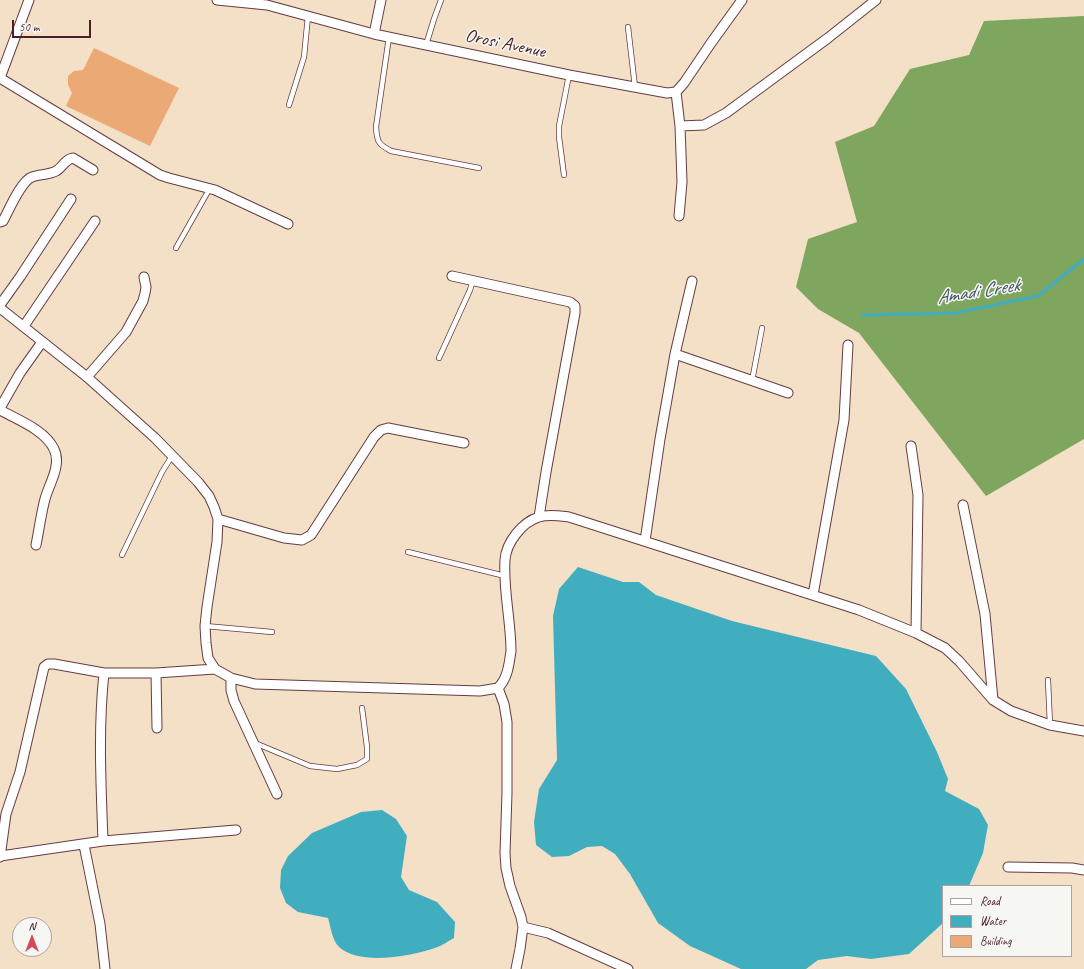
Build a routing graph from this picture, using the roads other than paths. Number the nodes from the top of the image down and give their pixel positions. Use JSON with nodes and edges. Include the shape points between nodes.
{"nodes":[{"id":1,"x":29,"y":0,"type":"edge"},
{"id":2,"x":217,"y":0,"type":"edge"},
{"id":3,"x":381,"y":0,"type":"edge"},
{"id":4,"x":441,"y":0,"type":"edge"},
{"id":5,"x":742,"y":0,"type":"edge"},
{"id":6,"x":876,"y":0,"type":"edge"},
{"id":7,"x":268,"y":2,"type":"edge"},
{"id":8,"x":308,"y":16,"type":"junction"},
{"id":9,"x":628,"y":27,"type":"dead end"},
{"id":10,"x":374,"y":34,"type":"junction"},
{"id":11,"x":389,"y":37,"type":"junction"},
{"id":12,"x":426,"y":45,"type":"junction"},
{"id":13,"x":569,"y":75,"type":"junction"},
{"id":14,"x":0,"y":78,"type":"edge"},
{"id":15,"x":635,"y":87,"type":"junction"},
{"id":16,"x":676,"y":92,"type":"junction"},
{"id":17,"x":289,"y":105,"type":"dead end"},
{"id":18,"x":680,"y":126,"type":"junction"},
{"id":19,"x":479,"y":168,"type":"dead end"},
{"id":20,"x":93,"y":170,"type":"dead end"},
{"id":21,"x":564,"y":175,"type":"dead end"},
{"id":22,"x":210,"y":188,"type":"junction"},
{"id":23,"x":71,"y":199,"type":"dead end"},
{"id":24,"x":679,"y":216,"type":"dead end"},
{"id":25,"x":95,"y":221,"type":"dead end"},
{"id":26,"x":0,"y":222,"type":"edge"},
{"id":27,"x":288,"y":224,"type":"dead end"},
{"id":28,"x":176,"y":248,"type":"dead end"},
{"id":29,"x":452,"y":276,"type":"dead end"},
{"id":30,"x":144,"y":277,"type":"dead end"},
{"id":31,"x":473,"y":280,"type":"junction"},
{"id":32,"x":692,"y":281,"type":"dead end"},
{"id":33,"x":0,"y":306,"type":"edge"},
{"id":34,"x":24,"y":326,"type":"junction"},
{"id":35,"x":762,"y":328,"type":"dead end"},
{"id":36,"x":42,"y":342,"type":"junction"},
{"id":37,"x":848,"y":345,"type":"dead end"},
{"id":38,"x":675,"y":354,"type":"junction"},
{"id":39,"x":439,"y":358,"type":"dead end"},
{"id":40,"x":87,"y":376,"type":"junction"},
{"id":41,"x":752,"y":381,"type":"junction"},
{"id":42,"x":788,"y":393,"type":"dead end"},
{"id":43,"x":0,"y":409,"type":"edge"},
{"id":44,"x":464,"y":443,"type":"dead end"},
{"id":45,"x":911,"y":446,"type":"dead end"},
{"id":46,"x":172,"y":456,"type":"junction"},
{"id":47,"x":963,"y":505,"type":"dead end"},
{"id":48,"x":539,"y":517,"type":"junction"},
{"id":49,"x":218,"y":519,"type":"junction"},
{"id":50,"x":645,"y":541,"type":"junction"},
{"id":51,"x":36,"y":545,"type":"dead end"},
{"id":52,"x":408,"y":552,"type":"dead end"},
{"id":53,"x":122,"y":555,"type":"dead end"},
{"id":54,"x":505,"y":576,"type":"junction"},
{"id":55,"x":813,"y":595,"type":"junction"},
{"id":56,"x":205,"y":626,"type":"junction"},
{"id":57,"x":272,"y":632,"type":"dead end"},
{"id":58,"x":916,"y":633,"type":"junction"},
{"id":59,"x":215,"y":669,"type":"junction"},
{"id":60,"x":104,"y":673,"type":"junction"},
{"id":61,"x":156,"y":673,"type":"junction"},
{"id":62,"x":231,"y":678,"type":"junction"},
{"id":63,"x":1048,"y":680,"type":"dead end"},
{"id":64,"x":498,"y":688,"type":"junction"},
{"id":65,"x":993,"y":700,"type":"junction"},
{"id":66,"x":362,"y":708,"type":"dead end"},
{"id":67,"x":1050,"y":725,"type":"junction"},
{"id":68,"x":157,"y":728,"type":"dead end"},
{"id":69,"x":1084,"y":731,"type":"edge"},
{"id":70,"x":253,"y":742,"type":"junction"},
{"id":71,"x":277,"y":794,"type":"dead end"},
{"id":72,"x":236,"y":830,"type":"dead end"},
{"id":73,"x":103,"y":841,"type":"junction"},
{"id":74,"x":84,"y":844,"type":"junction"},
{"id":75,"x":0,"y":856,"type":"edge"},
{"id":76,"x":1008,"y":867,"type":"dead end"},
{"id":77,"x":1084,"y":870,"type":"edge"},
{"id":78,"x":523,"y":927,"type":"junction"},
{"id":79,"x":105,"y":969,"type":"edge"},
{"id":80,"x":516,"y":969,"type":"edge"},
{"id":81,"x":628,"y":969,"type":"edge"}],
"edges":[{"from":1,"to":14,"type":"street"},
{"from":2,"to":7,"type":"street","name":"Orosi Avenue"},
{"from":3,"to":10,"type":"street"},
{"from":4,"to":12,"type":"lane"},
{"from":5,"to":16,"type":"street"},
{"from":6,"to":18,"type":"street","via":[[726,113],[704,125]]},
{"from":7,"to":8,"type":"street","name":"Orosi Avenue"},
{"from":8,"to":10,"type":"street","name":"Orosi Avenue"},
{"from":8,"to":17,"type":"lane","via":[[304,57]]},
{"from":9,"to":15,"type":"lane"},
{"from":10,"to":11,"type":"street","name":"Orosi Avenue"},
{"from":11,"to":12,"type":"street","name":"Orosi Avenue"},
{"from":11,"to":19,"type":"lane","via":[[376,127],[378,142],[391,151]]},
{"from":12,"to":13,"type":"street","name":"Orosi Avenue"},
{"from":13,"to":15,"type":"street","name":"Orosi Avenue"},
{"from":13,"to":21,"type":"lane","via":[[559,126]]},
{"from":14,"to":22,"type":"street","via":[[160,175]]},
{"from":15,"to":16,"type":"street","name":"Orosi Avenue"},
{"from":16,"to":18,"type":"street"},
{"from":18,"to":24,"type":"street","via":[[682,182]]},
{"from":20,"to":26,"type":"street","via":[[69,158],[53,173],[29,178]]},
{"from":22,"to":27,"type":"street"},
{"from":22,"to":28,"type":"lane"},
{"from":23,"to":33,"type":"street"},
{"from":25,"to":34,"type":"street"},
{"from":29,"to":31,"type":"street"},
{"from":30,"to":40,"type":"street","via":[[146,293],[126,332]]},
{"from":31,"to":39,"type":"lane"},
{"from":31,"to":48,"type":"street","via":[[570,302],[575,308]]},
{"from":32,"to":38,"type":"street"},
{"from":33,"to":34,"type":"street"},
{"from":34,"to":36,"type":"street"},
{"from":35,"to":41,"type":"lane"},
{"from":36,"to":40,"type":"street"},
{"from":36,"to":43,"type":"street","via":[[20,373]]},
{"from":37,"to":55,"type":"street","via":[[844,420]]},
{"from":38,"to":41,"type":"street"},
{"from":38,"to":50,"type":"street"},
{"from":40,"to":46,"type":"street"},
{"from":41,"to":42,"type":"street"},
{"from":43,"to":51,"type":"street","via":[[36,429],[54,449],[54,473],[45,498]]},
{"from":44,"to":49,"type":"street","via":[[388,428],[380,430],[311,535],[302,540],[284,538]]},
{"from":45,"to":58,"type":"street","via":[[918,494]]},
{"from":46,"to":49,"type":"street","via":[[209,496]]},
{"from":46,"to":53,"type":"lane"},
{"from":47,"to":65,"type":"street","via":[[985,614]]},
{"from":48,"to":50,"type":"street","via":[[569,517]]},
{"from":48,"to":54,"type":"street","via":[[529,521],[510,542],[505,559]]},
{"from":49,"to":56,"type":"street"},
{"from":50,"to":55,"type":"street"},
{"from":52,"to":54,"type":"lane"},
{"from":54,"to":64,"type":"street","via":[[511,651],[506,677]]},
{"from":55,"to":58,"type":"street"},
{"from":56,"to":57,"type":"lane"},
{"from":56,"to":59,"type":"street","via":[[208,658]]},
{"from":58,"to":65,"type":"street","via":[[945,648]]},
{"from":59,"to":61,"type":"street"},
{"from":59,"to":62,"type":"street"},
{"from":60,"to":61,"type":"street"},
{"from":60,"to":73,"type":"street","via":[[100,736]]},
{"from":60,"to":75,"type":"street","via":[[54,664],[44,667],[20,772],[6,814]]},
{"from":61,"to":68,"type":"street"},
{"from":62,"to":64,"type":"street","via":[[255,684],[317,687],[480,691]]},
{"from":62,"to":70,"type":"street","via":[[234,701]]},
{"from":63,"to":67,"type":"lane"},
{"from":64,"to":78,"type":"street","via":[[507,722],[506,868]]},
{"from":65,"to":67,"type":"street","via":[[1011,711]]},
{"from":66,"to":70,"type":"lane","via":[[367,759],[358,765],[337,769],[310,766]]},
{"from":67,"to":69,"type":"street"},
{"from":70,"to":71,"type":"street"},
{"from":72,"to":73,"type":"street"},
{"from":73,"to":74,"type":"street"},
{"from":74,"to":75,"type":"street"},
{"from":74,"to":79,"type":"street","via":[[100,924]]},
{"from":76,"to":77,"type":"street"},
{"from":78,"to":80,"type":"street"},
{"from":78,"to":81,"type":"street","via":[[548,933]]}]}
